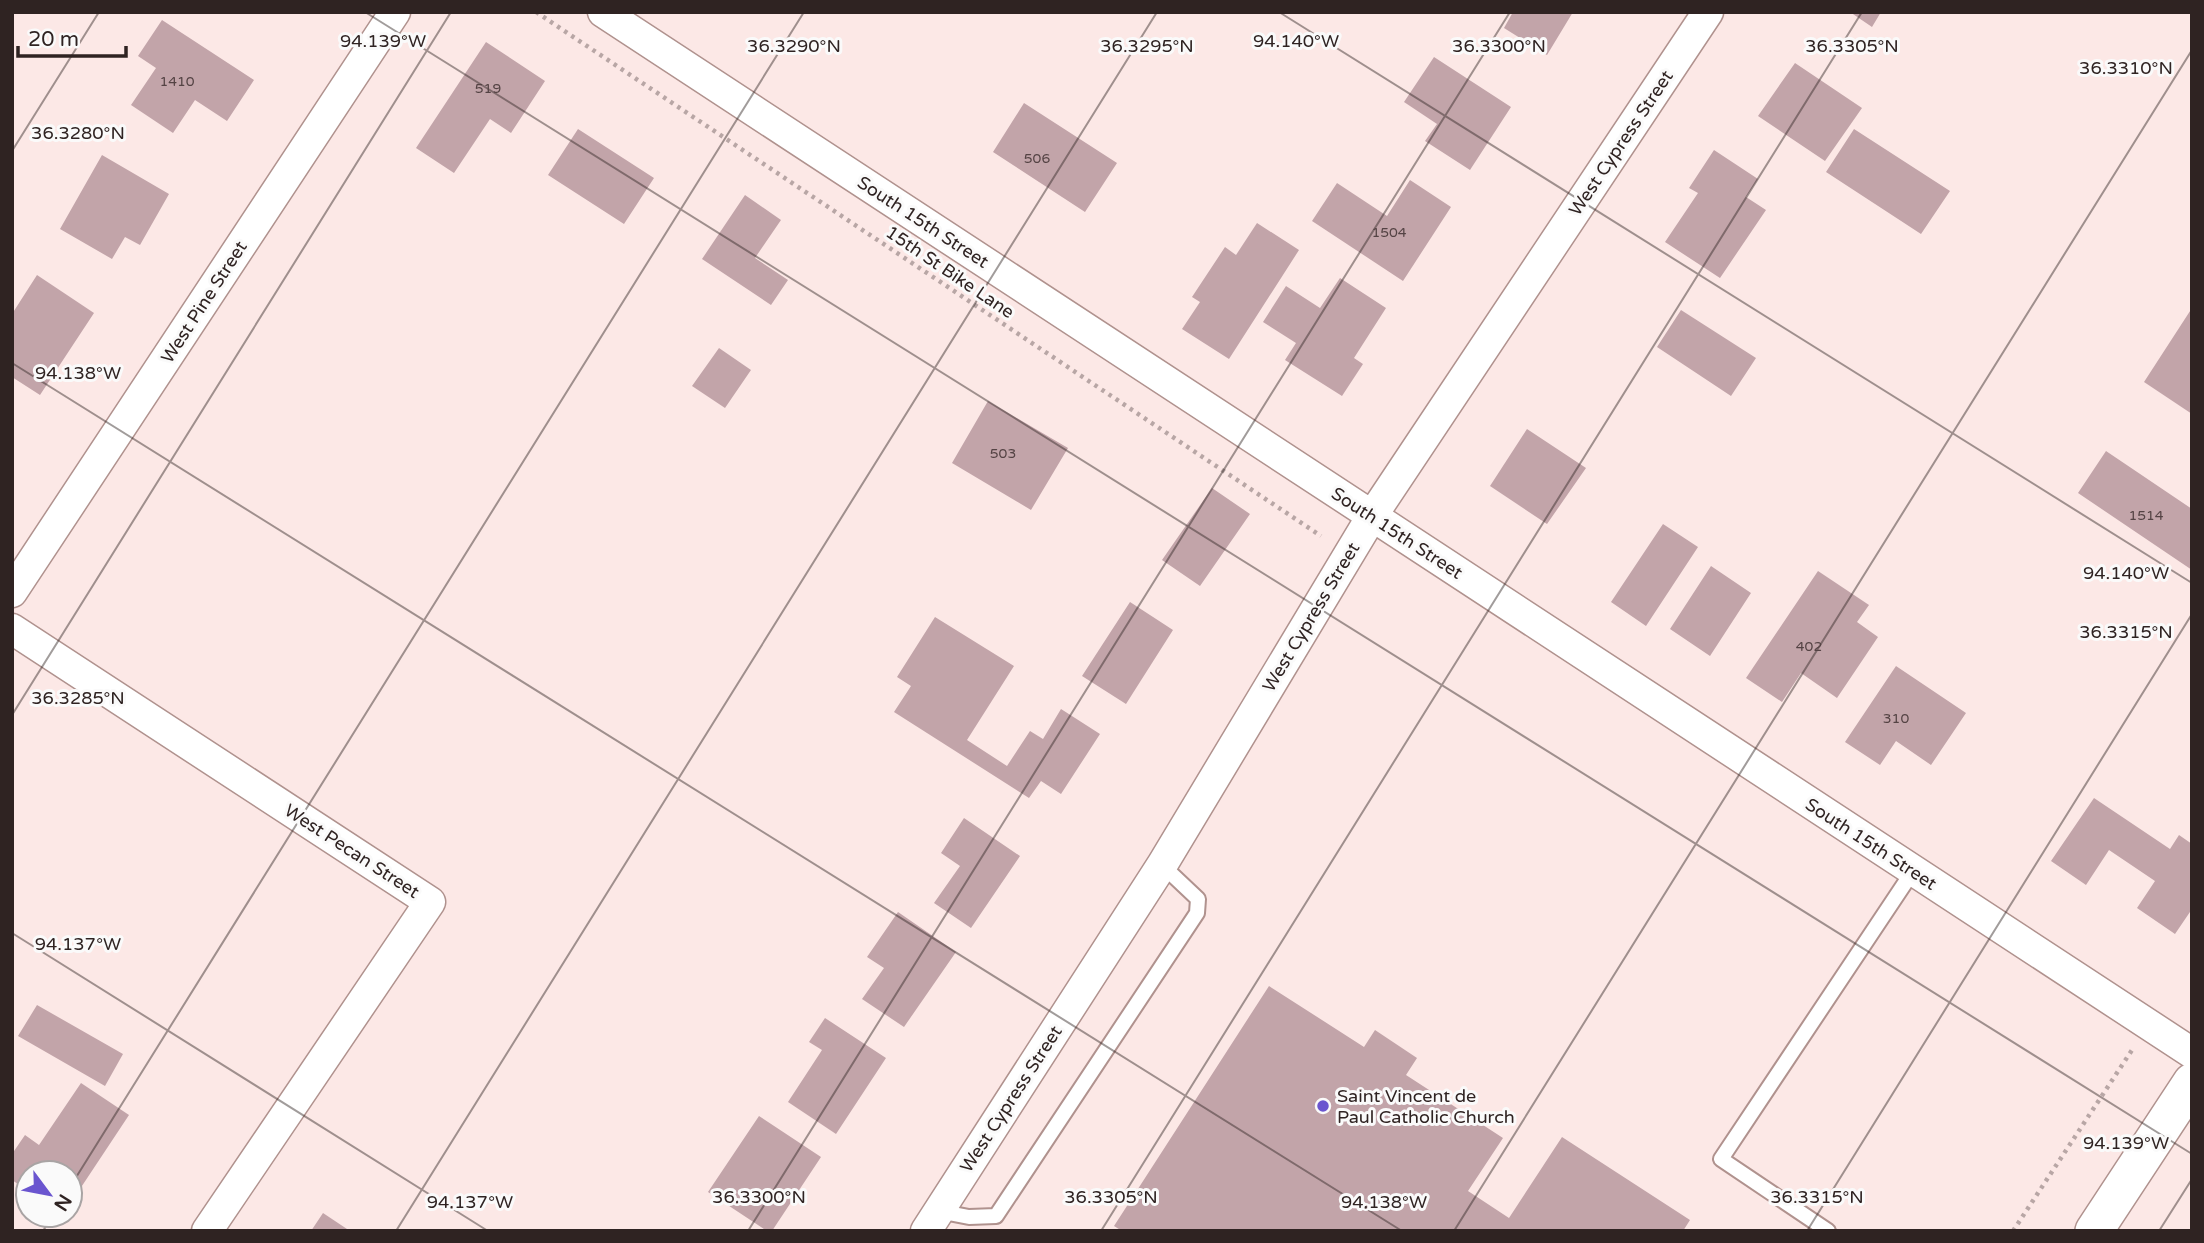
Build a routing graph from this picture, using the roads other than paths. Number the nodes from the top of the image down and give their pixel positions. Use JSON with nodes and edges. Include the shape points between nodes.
{"nodes":[{"id":1,"x":395,"y":12,"type":"edge"},
{"id":2,"x":603,"y":12,"type":"edge"},
{"id":3,"x":1708,"y":12,"type":"edge"},
{"id":4,"x":1372,"y":516,"type":"junction"},
{"id":5,"x":12,"y":592,"type":"edge"},
{"id":6,"x":12,"y":629,"type":"edge"},
{"id":7,"x":1162,"y":865,"type":"junction"},
{"id":8,"x":1913,"y":871,"type":"junction"},
{"id":9,"x":2192,"y":1053,"type":"edge"},
{"id":10,"x":2192,"y":1082,"type":"edge"},
{"id":11,"x":932,"y":1221,"type":"edge"},
{"id":12,"x":207,"y":1231,"type":"edge"},
{"id":13,"x":1828,"y":1231,"type":"edge"},
{"id":14,"x":2094,"y":1231,"type":"edge"}],
"edges":[{"from":1,"to":5,"type":"street","name":"West Pine Street"},
{"from":2,"to":4,"type":"street","name":"South 15th Street"},
{"from":3,"to":4,"type":"street","name":"West Cypress Street"},
{"from":4,"to":7,"type":"street","name":"West Cypress Street"},
{"from":4,"to":8,"type":"street","name":"South 15th Street"},
{"from":6,"to":12,"type":"street","name":"West Pecan Street","via":[[430,902]]},
{"from":7,"to":11,"type":"street","name":"West Cypress Street"},
{"from":7,"to":11,"type":"lane","via":[[1198,898],[1197,914],[996,1216]]},
{"from":8,"to":9,"type":"street","name":"South 15th Street"},
{"from":8,"to":13,"type":"lane","via":[[1721,1159]]},
{"from":10,"to":14,"type":"street"}]}
